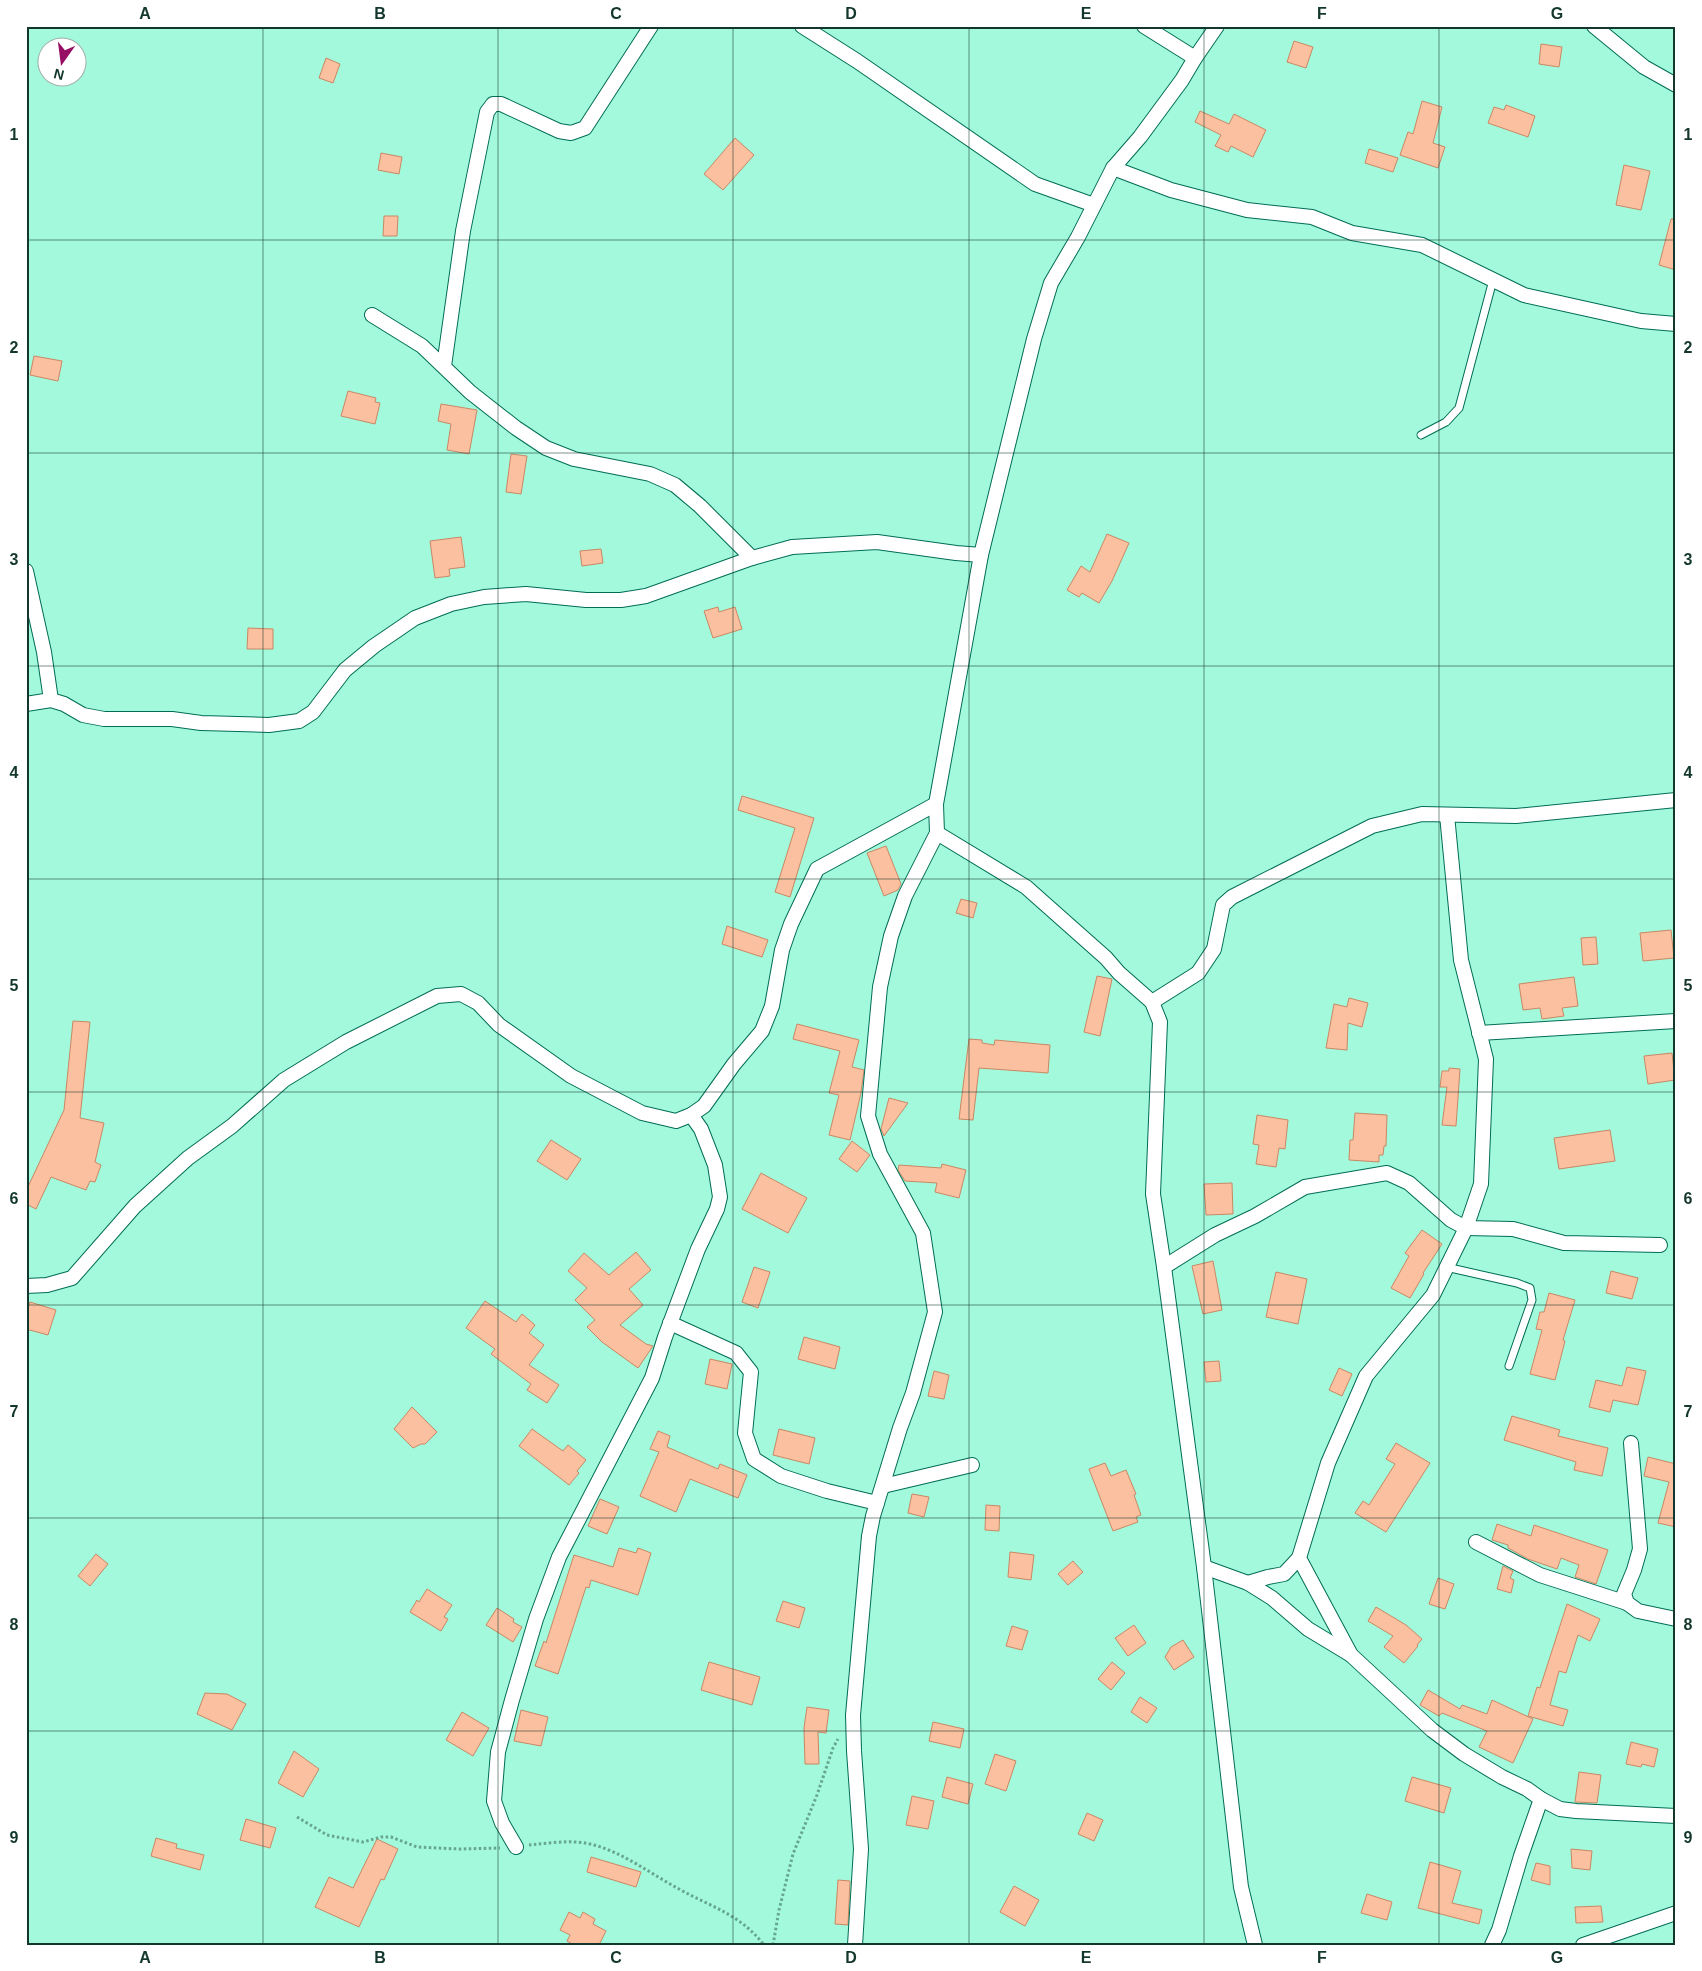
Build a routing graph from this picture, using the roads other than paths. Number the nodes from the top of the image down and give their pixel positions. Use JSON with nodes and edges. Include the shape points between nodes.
{"nodes":[{"id":1,"x":651,"y":26,"type":"edge"},
{"id":2,"x":802,"y":26,"type":"edge"},
{"id":3,"x":1144,"y":26,"type":"edge"},
{"id":4,"x":1217,"y":26,"type":"edge"},
{"id":5,"x":1594,"y":26,"type":"edge"},
{"id":6,"x":1195,"y":58,"type":"junction"},
{"id":7,"x":1676,"y":85,"type":"edge"},
{"id":8,"x":1113,"y":168,"type":"junction"},
{"id":9,"x":1094,"y":205,"type":"junction"},
{"id":10,"x":1493,"y":280,"type":"junction"},
{"id":11,"x":372,"y":315,"type":"dead end"},
{"id":12,"x":1676,"y":324,"type":"edge"},
{"id":13,"x":444,"y":366,"type":"junction"},
{"id":14,"x":1421,"y":435,"type":"dead end"},
{"id":15,"x":981,"y":555,"type":"junction"},
{"id":16,"x":752,"y":558,"type":"junction"},
{"id":17,"x":26,"y":571,"type":"edge"},
{"id":18,"x":51,"y":700,"type":"junction"},
{"id":19,"x":26,"y":704,"type":"edge"},
{"id":20,"x":1676,"y":800,"type":"edge"},
{"id":21,"x":936,"y":804,"type":"junction"},
{"id":22,"x":1447,"y":815,"type":"junction"},
{"id":23,"x":938,"y":832,"type":"junction"},
{"id":24,"x":1152,"y":1002,"type":"junction"},
{"id":25,"x":1676,"y":1021,"type":"edge"},
{"id":26,"x":1479,"y":1033,"type":"junction"},
{"id":27,"x":692,"y":1115,"type":"junction"},
{"id":28,"x":1466,"y":1228,"type":"junction"},
{"id":29,"x":1660,"y":1245,"type":"dead end"},
{"id":30,"x":1164,"y":1266,"type":"junction"},
{"id":31,"x":1446,"y":1267,"type":"junction"},
{"id":32,"x":26,"y":1286,"type":"edge"},
{"id":33,"x":670,"y":1323,"type":"junction"},
{"id":34,"x":1509,"y":1366,"type":"dead end"},
{"id":35,"x":1631,"y":1443,"type":"dead end"},
{"id":36,"x":972,"y":1464,"type":"dead end"},
{"id":37,"x":883,"y":1486,"type":"junction"},
{"id":38,"x":877,"y":1503,"type":"junction"},
{"id":39,"x":1476,"y":1542,"type":"dead end"},
{"id":40,"x":1299,"y":1558,"type":"junction"},
{"id":41,"x":1204,"y":1567,"type":"junction"},
{"id":42,"x":1248,"y":1583,"type":"junction"},
{"id":43,"x":1627,"y":1603,"type":"junction"},
{"id":44,"x":1676,"y":1619,"type":"edge"},
{"id":45,"x":1351,"y":1655,"type":"junction"},
{"id":46,"x":1541,"y":1799,"type":"junction"},
{"id":47,"x":1676,"y":1816,"type":"edge"},
{"id":48,"x":516,"y":1847,"type":"road end"},
{"id":49,"x":1676,"y":1913,"type":"edge"},
{"id":50,"x":856,"y":1945,"type":"edge"},
{"id":51,"x":1255,"y":1945,"type":"edge"},
{"id":52,"x":1492,"y":1945,"type":"edge"},
{"id":53,"x":1583,"y":1945,"type":"edge"}],
"edges":[{"from":1,"to":13,"type":"street","via":[[585,128],[571,133],[559,131],[501,104],[494,104],[487,112],[463,231]]},
{"from":2,"to":9,"type":"street","via":[[1035,184]]},
{"from":3,"to":6,"type":"street"},
{"from":4,"to":6,"type":"street"},
{"from":5,"to":7,"type":"street","via":[[1644,68]]},
{"from":6,"to":8,"type":"street","via":[[1140,137]]},
{"from":8,"to":9,"type":"street"},
{"from":8,"to":10,"type":"street","via":[[1171,190],[1247,210],[1312,217],[1352,233],[1422,245]]},
{"from":9,"to":15,"type":"street","via":[[1051,283],[1034,339]]},
{"from":10,"to":12,"type":"street","via":[[1524,295],[1573,307],[1641,321]]},
{"from":10,"to":14,"type":"lane","via":[[1458,408],[1446,422]]},
{"from":11,"to":13,"type":"street","via":[[422,346]]},
{"from":13,"to":16,"type":"street","via":[[470,392],[546,448],[574,458],[650,474],[674,484]]},
{"from":15,"to":16,"type":"street","via":[[876,542],[792,546]]},
{"from":15,"to":21,"type":"street"},
{"from":16,"to":18,"type":"street","via":[[646,596],[621,600],[526,594],[484,597],[451,604],[415,618],[374,646],[345,670],[313,712],[299,721],[269,725],[104,719],[83,715]]},
{"from":17,"to":18,"type":"street"},
{"from":18,"to":19,"type":"street"},
{"from":20,"to":22,"type":"street","via":[[1516,816]]},
{"from":21,"to":23,"type":"street"},
{"from":21,"to":27,"type":"street","via":[[817,869],[782,950],[772,1006],[762,1031],[704,1106]]},
{"from":22,"to":24,"type":"street","via":[[1422,814],[1372,826],[1232,897],[1223,905],[1214,949],[1198,973]]},
{"from":22,"to":26,"type":"street","via":[[1461,960]]},
{"from":23,"to":24,"type":"street","via":[[1026,887]]},
{"from":23,"to":37,"type":"street","via":[[905,896],[891,936],[880,987],[868,1116],[880,1154],[923,1233],[935,1312]]},
{"from":24,"to":30,"type":"street","via":[[1160,1022],[1153,1194]]},
{"from":25,"to":26,"type":"street"},
{"from":26,"to":28,"type":"street","via":[[1486,1060],[1481,1184]]},
{"from":27,"to":32,"type":"street","via":[[676,1121],[642,1113],[564,1071],[499,1025],[478,1003],[461,994],[437,996],[346,1042],[284,1080],[135,1206],[72,1278]]},
{"from":27,"to":33,"type":"street","via":[[715,1165],[720,1197]]},
{"from":28,"to":29,"type":"street","via":[[1513,1229],[1564,1243]]},
{"from":28,"to":30,"type":"street","via":[[1450,1220],[1409,1183],[1387,1173],[1305,1187]]},
{"from":28,"to":31,"type":"street"},
{"from":30,"to":41,"type":"street"},
{"from":31,"to":34,"type":"lane","via":[[1530,1288],[1532,1300]]},
{"from":31,"to":40,"type":"street","via":[[1433,1295],[1366,1376],[1328,1464]]},
{"from":33,"to":38,"type":"street","via":[[736,1353],[752,1372],[745,1433],[754,1459],[781,1476]]},
{"from":33,"to":48,"type":"street","via":[[652,1378],[559,1557],[512,1700],[498,1752],[494,1802]]},
{"from":35,"to":43,"type":"street","via":[[1640,1549],[1624,1594]]},
{"from":36,"to":37,"type":"street"},
{"from":37,"to":38,"type":"street"},
{"from":38,"to":50,"type":"street","via":[[869,1536],[853,1715],[861,1849]]},
{"from":39,"to":43,"type":"street","via":[[1540,1575]]},
{"from":40,"to":42,"type":"street","via":[[1284,1574]]},
{"from":40,"to":45,"type":"street"},
{"from":41,"to":42,"type":"street"},
{"from":41,"to":51,"type":"street","via":[[1241,1887]]},
{"from":42,"to":45,"type":"street","via":[[1272,1598],[1308,1629]]},
{"from":43,"to":44,"type":"street","via":[[1638,1612]]},
{"from":45,"to":46,"type":"street","via":[[1432,1730],[1464,1754]]},
{"from":46,"to":47,"type":"street","via":[[1560,1809]]},
{"from":46,"to":52,"type":"street","via":[[1500,1930]]},
{"from":49,"to":53,"type":"street"}]}
